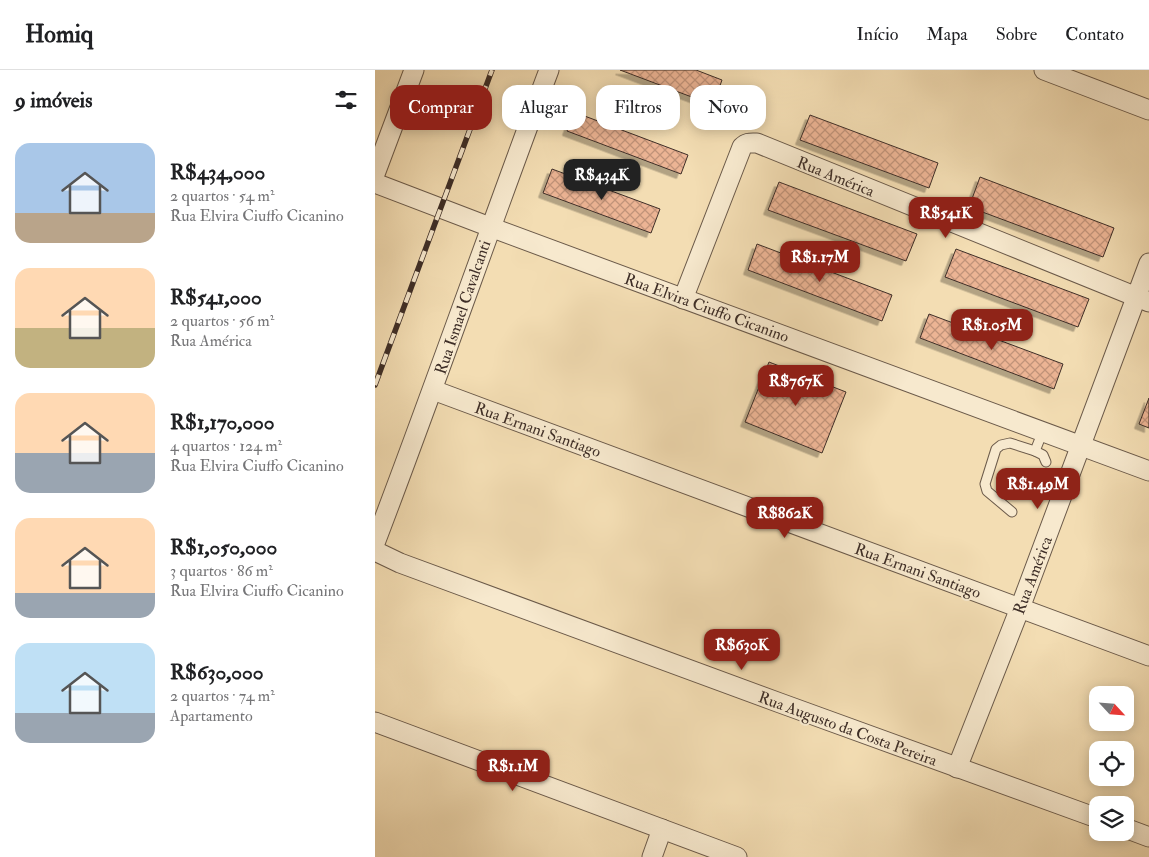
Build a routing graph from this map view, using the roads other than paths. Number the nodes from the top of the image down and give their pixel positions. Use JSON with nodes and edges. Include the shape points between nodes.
{"nodes":[{"id":1,"x":414,"y":70,"type":"edge"},
{"id":2,"x":549,"y":70,"type":"edge"},
{"id":3,"x":1044,"y":70,"type":"edge"},
{"id":4,"x":1149,"y":110,"type":"edge"},
{"id":5,"x":375,"y":174,"type":"edge"},
{"id":6,"x":375,"y":183,"type":"edge"},
{"id":7,"x":490,"y":227,"type":"junction"},
{"id":8,"x":1149,"y":263,"type":"edge"},
{"id":9,"x":683,"y":299,"type":"junction"},
{"id":10,"x":1143,"y":300,"type":"edge"},
{"id":11,"x":433,"y":390,"type":"junction"},
{"id":12,"x":1043,"y":431,"type":"junction"},
{"id":13,"x":1081,"y":446,"type":"junction"},
{"id":14,"x":1035,"y":451,"type":"junction"},
{"id":15,"x":1046,"y":462,"type":"dead end"},
{"id":16,"x":1149,"y":471,"type":"edge"},
{"id":17,"x":1012,"y":512,"type":"dead end"},
{"id":18,"x":375,"y":543,"type":"edge"},
{"id":19,"x":375,"y":551,"type":"edge"},
{"id":20,"x":1019,"y":608,"type":"junction"},
{"id":21,"x":1149,"y":656,"type":"edge"},
{"id":22,"x":375,"y":722,"type":"edge"},
{"id":23,"x":957,"y":768,"type":"junction"},
{"id":24,"x":1089,"y":815,"type":"edge"},
{"id":25,"x":662,"y":829,"type":"junction"},
{"id":26,"x":1134,"y":831,"type":"edge"},
{"id":27,"x":1149,"y":837,"type":"edge"},
{"id":28,"x":652,"y":857,"type":"edge"},
{"id":29,"x":737,"y":857,"type":"edge"}],
"edges":[{"from":1,"to":5,"type":"street"},
{"from":2,"to":7,"type":"street","name":"Rua Ismael Cavalcanti"},
{"from":3,"to":4,"type":"street"},
{"from":6,"to":7,"type":"street","name":"Rua Elvira Ciuffo Cicanino"},
{"from":7,"to":9,"type":"street","name":"Rua Elvira Ciuffo Cicanino"},
{"from":7,"to":11,"type":"street","name":"Rua Ismael Cavalcanti"},
{"from":8,"to":10,"type":"street","name":"Rua América"},
{"from":9,"to":10,"type":"street","name":"Rua América","via":[[743,146],[757,143]]},
{"from":9,"to":12,"type":"street","name":"Rua Elvira Ciuffo Cicanino"},
{"from":10,"to":13,"type":"street","name":"Rua América"},
{"from":11,"to":18,"type":"street","name":"Rua Ismael Cavalcanti"},
{"from":11,"to":20,"type":"street","name":"Rua Ernani Santiago"},
{"from":12,"to":13,"type":"street","name":"Rua Elvira Ciuffo Cicanino"},
{"from":12,"to":14,"type":"lane"},
{"from":13,"to":16,"type":"street","name":"Rua Elvira Ciuffo Cicanino"},
{"from":13,"to":20,"type":"street","name":"Rua América"},
{"from":14,"to":15,"type":"lane","via":[[1043,455]]},
{"from":14,"to":17,"type":"lane","via":[[1010,443],[996,449],[985,484],[987,491]]},
{"from":19,"to":23,"type":"street","name":"Rua Augusto da Costa Pereira"},
{"from":20,"to":21,"type":"street","name":"Rua Ernani Santiago"},
{"from":20,"to":23,"type":"street","name":"Rua América"},
{"from":22,"to":25,"type":"street"},
{"from":23,"to":24,"type":"street","name":"Rua Augusto da Costa Pereira"},
{"from":25,"to":28,"type":"street"},
{"from":25,"to":29,"type":"street"},
{"from":26,"to":27,"type":"street"}]}
